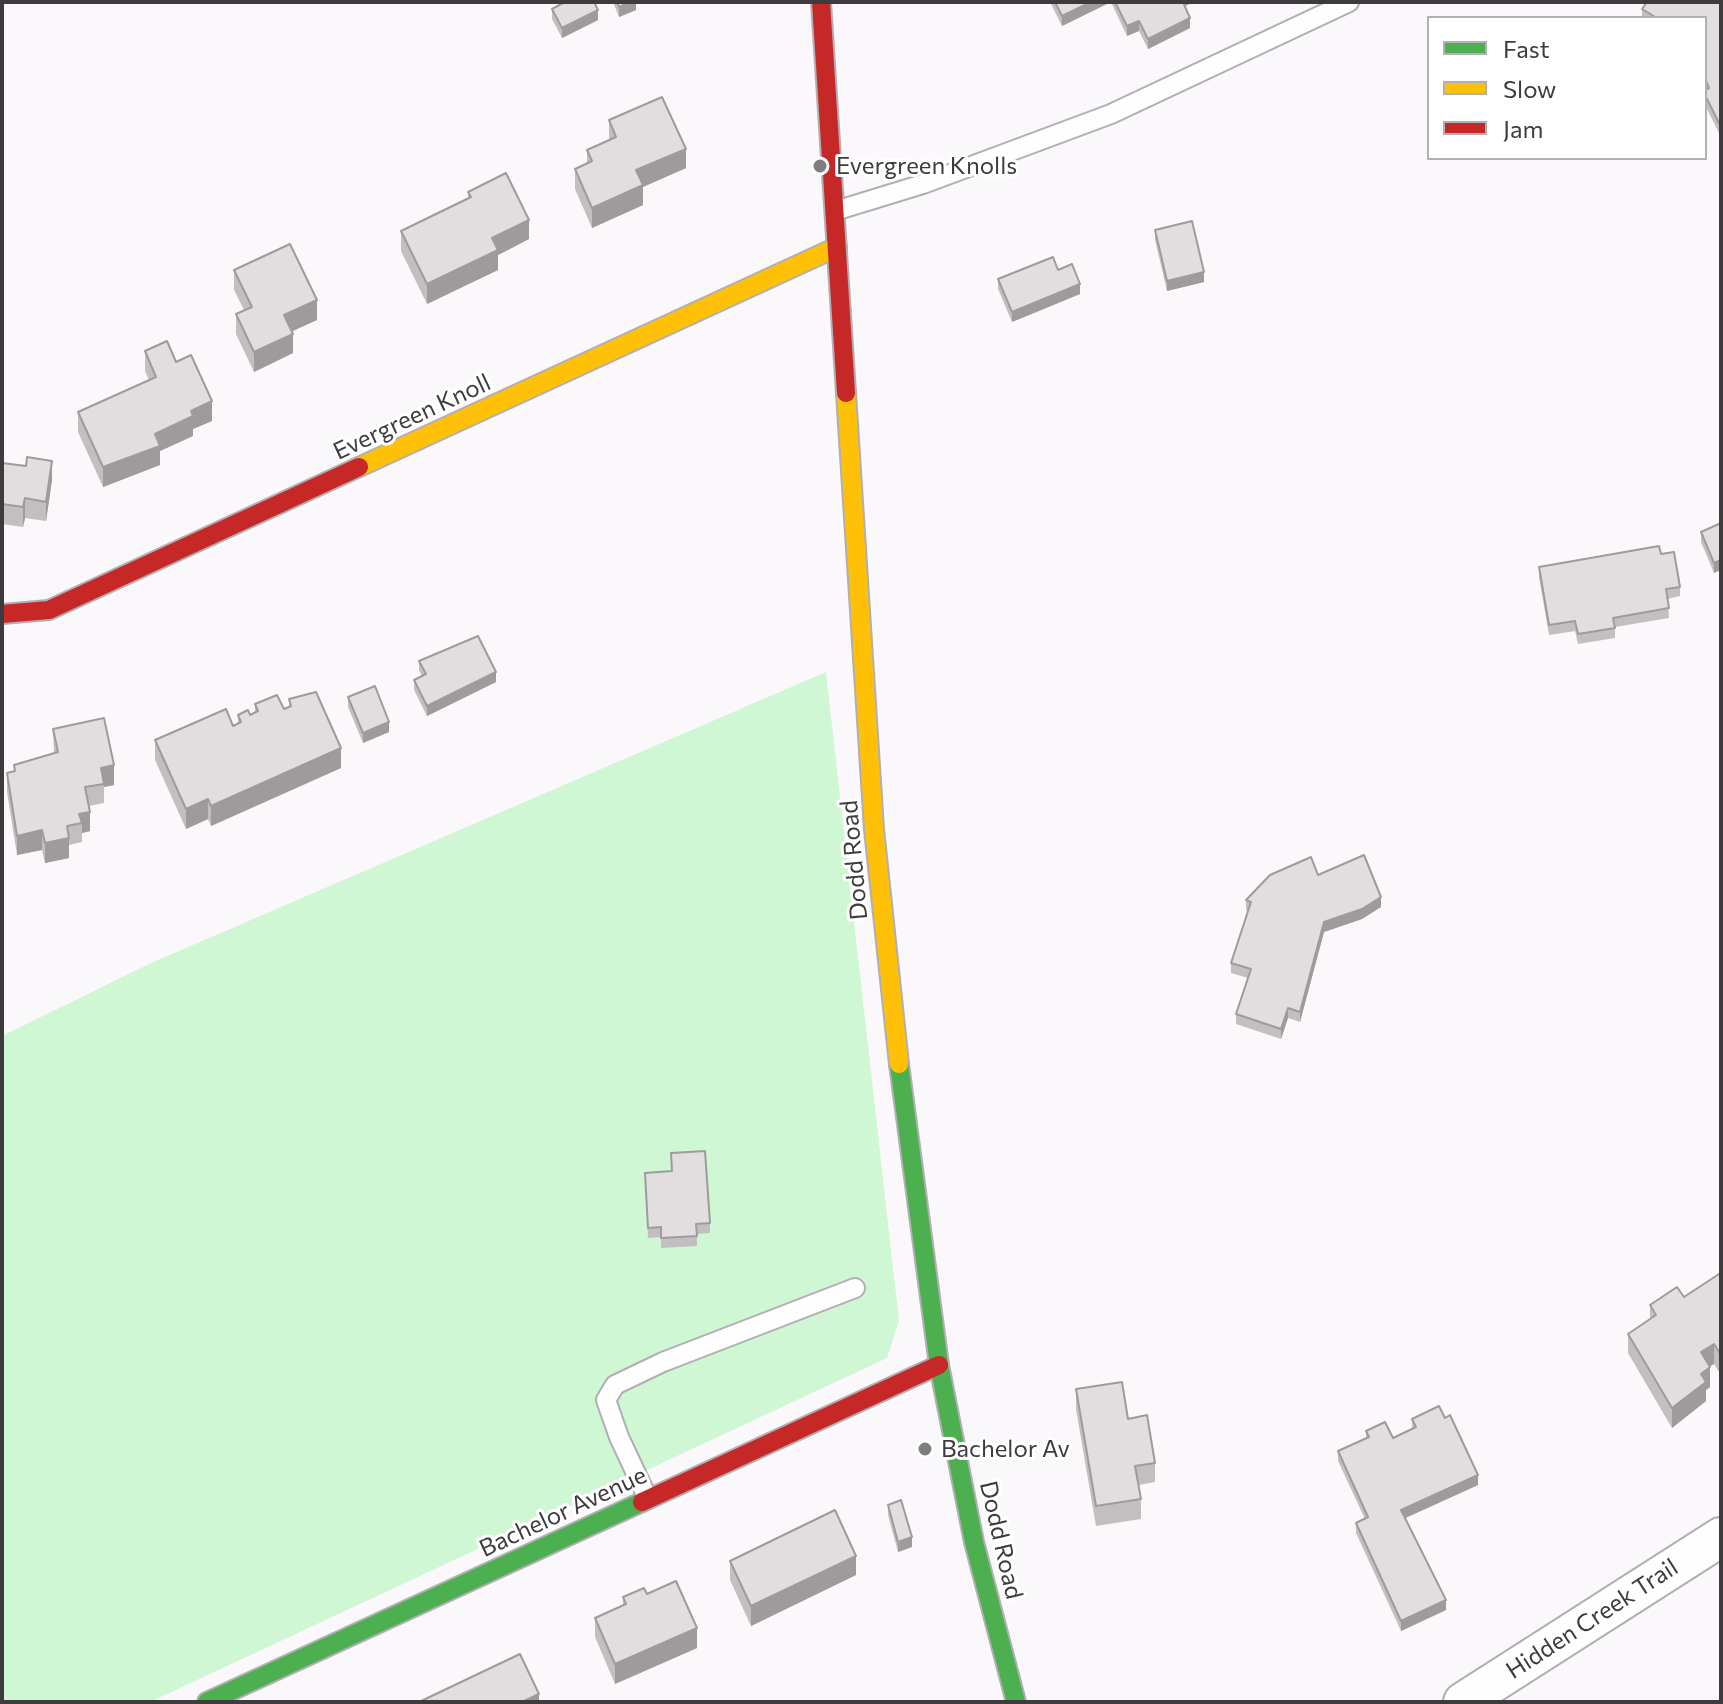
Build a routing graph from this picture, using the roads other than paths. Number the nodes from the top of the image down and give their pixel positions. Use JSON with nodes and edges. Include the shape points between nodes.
{"nodes":[{"id":1,"x":821,"y":2,"type":"edge"},
{"id":2,"x":1349,"y":2,"type":"edge"},
{"id":3,"x":835,"y":211,"type":"junction"},
{"id":4,"x":837,"y":247,"type":"junction"},
{"id":5,"x":2,"y":614,"type":"edge"},
{"id":6,"x":855,"y":1288,"type":"dead end"},
{"id":7,"x":939,"y":1365,"type":"junction"},
{"id":8,"x":648,"y":1499,"type":"junction"},
{"id":9,"x":1721,"y":1537,"type":"edge"},
{"id":10,"x":207,"y":1702,"type":"edge"},
{"id":11,"x":1016,"y":1702,"type":"edge"},
{"id":12,"x":1463,"y":1702,"type":"edge"}],
"edges":[{"from":1,"to":3,"type":"main road","name":"Dodd Road"},
{"from":2,"to":3,"type":"lane","via":[[1111,114]]},
{"from":3,"to":4,"type":"main road","name":"Dodd Road"},
{"from":4,"to":5,"type":"main road","name":"Evergreen Knoll","via":[[49,610]]},
{"from":4,"to":7,"type":"main road","name":"Dodd Road","via":[[874,829],[904,1110]]},
{"from":6,"to":8,"type":"lane","via":[[615,1385],[606,1400]]},
{"from":7,"to":8,"type":"main road","name":"Bachelor Avenue"},
{"from":7,"to":11,"type":"main road","name":"Dodd Road","via":[[974,1542]]},
{"from":8,"to":10,"type":"main road","name":"Bachelor Avenue"},
{"from":9,"to":12,"type":"street","name":"Hidden Creek Trail"}]}
